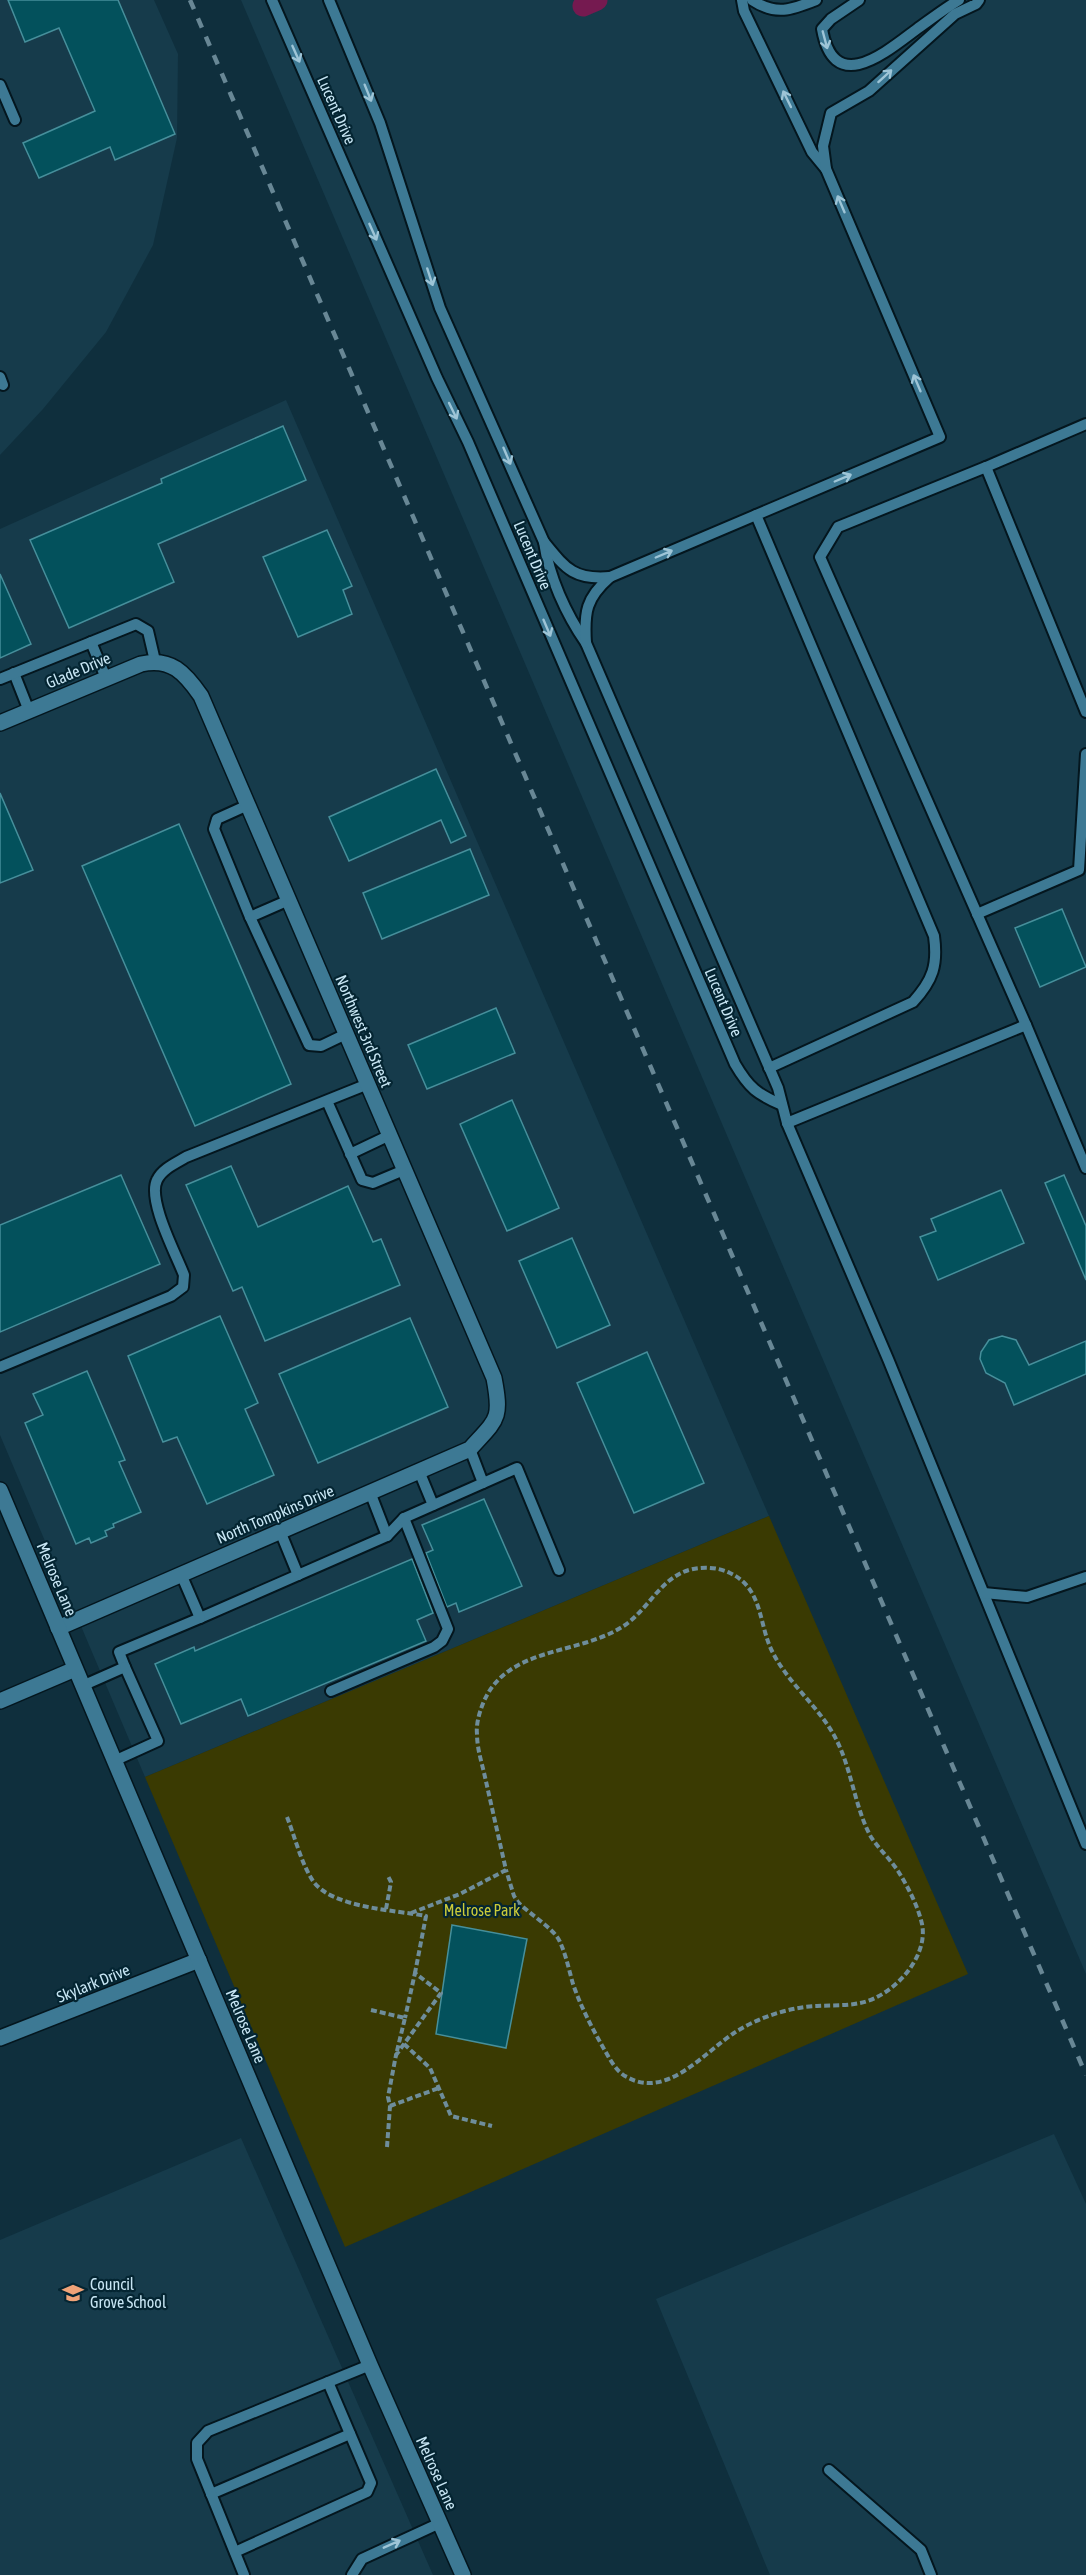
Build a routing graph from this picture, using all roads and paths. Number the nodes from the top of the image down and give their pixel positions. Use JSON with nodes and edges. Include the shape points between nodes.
{"nodes":[{"id":1,"x":272,"y":0,"type":"edge"},
{"id":2,"x":329,"y":0,"type":"edge"},
{"id":3,"x":742,"y":0,"type":"edge"},
{"id":4,"x":752,"y":0,"type":"edge"},
{"id":5,"x":816,"y":0,"type":"edge"},
{"id":6,"x":859,"y":0,"type":"edge"},
{"id":7,"x":959,"y":0,"type":"edge"},
{"id":8,"x":979,"y":0,"type":"edge"},
{"id":9,"x":0,"y":85,"type":"edge"},
{"id":10,"x":15,"y":120,"type":"dead end"},
{"id":11,"x":826,"y":169,"type":"junction"},
{"id":12,"x":1086,"y":424,"type":"edge"},
{"id":13,"x":986,"y":467,"type":"junction"},
{"id":14,"x":756,"y":515,"type":"junction"},
{"id":15,"x":544,"y":542,"type":"junction"},
{"id":16,"x":610,"y":577,"type":"junction"},
{"id":17,"x":92,"y":642,"type":"junction"},
{"id":18,"x":586,"y":643,"type":"junction"},
{"id":19,"x":155,"y":661,"type":"junction"},
{"id":20,"x":14,"y":673,"type":"junction"},
{"id":21,"x":106,"y":678,"type":"junction"},
{"id":22,"x":0,"y":679,"type":"edge"},
{"id":23,"x":29,"y":711,"type":"junction"},
{"id":24,"x":1086,"y":712,"type":"edge"},
{"id":25,"x":0,"y":723,"type":"edge"},
{"id":26,"x":1086,"y":754,"type":"edge"},
{"id":27,"x":248,"y":805,"type":"junction"},
{"id":28,"x":289,"y":900,"type":"junction"},
{"id":29,"x":977,"y":914,"type":"junction"},
{"id":30,"x":250,"y":917,"type":"junction"},
{"id":31,"x":1026,"y":1025,"type":"junction"},
{"id":32,"x":346,"y":1034,"type":"junction"},
{"id":33,"x":769,"y":1068,"type":"junction"},
{"id":34,"x":368,"y":1084,"type":"junction"},
{"id":35,"x":327,"y":1101,"type":"junction"},
{"id":36,"x":782,"y":1105,"type":"junction"},
{"id":37,"x":788,"y":1123,"type":"junction"},
{"id":38,"x":390,"y":1136,"type":"junction"},
{"id":39,"x":350,"y":1154,"type":"junction"},
{"id":40,"x":1086,"y":1168,"type":"edge"},
{"id":41,"x":404,"y":1170,"type":"junction"},
{"id":42,"x":0,"y":1367,"type":"edge"},
{"id":43,"x":496,"y":1420,"type":"joint"},
{"id":44,"x":470,"y":1449,"type":"junction"},
{"id":45,"x":419,"y":1471,"type":"junction"},
{"id":46,"x":483,"y":1483,"type":"junction"},
{"id":47,"x":0,"y":1490,"type":"edge"},
{"id":48,"x":370,"y":1492,"type":"junction"},
{"id":49,"x":433,"y":1505,"type":"junction"},
{"id":50,"x":404,"y":1518,"type":"junction"},
{"id":51,"x":280,"y":1531,"type":"junction"},
{"id":52,"x":387,"y":1536,"type":"junction"},
{"id":53,"x":559,"y":1570,"type":"dead end"},
{"id":54,"x":181,"y":1574,"type":"junction"},
{"id":55,"x":298,"y":1575,"type":"junction"},
{"id":56,"x":1086,"y":1577,"type":"edge"},
{"id":57,"x":984,"y":1593,"type":"junction"},
{"id":58,"x":200,"y":1617,"type":"junction"},
{"id":59,"x":58,"y":1628,"type":"junction"},
{"id":60,"x":125,"y":1667,"type":"junction"},
{"id":61,"x":75,"y":1669,"type":"junction"},
{"id":62,"x":82,"y":1686,"type":"junction"},
{"id":63,"x":331,"y":1691,"type":"dead end"},
{"id":64,"x":0,"y":1701,"type":"edge"},
{"id":65,"x":114,"y":1761,"type":"junction"},
{"id":66,"x":286,"y":1817,"type":"dead end"},
{"id":67,"x":1086,"y":1844,"type":"edge"},
{"id":68,"x":506,"y":1869,"type":"junction"},
{"id":69,"x":388,"y":1876,"type":"dead end"},
{"id":70,"x":386,"y":1909,"type":"junction"},
{"id":71,"x":411,"y":1913,"type":"junction"},
{"id":72,"x":199,"y":1960,"type":"junction"},
{"id":73,"x":415,"y":1973,"type":"junction"},
{"id":74,"x":371,"y":2010,"type":"dead end"},
{"id":75,"x":405,"y":2019,"type":"junction"},
{"id":76,"x":0,"y":2038,"type":"edge"},
{"id":77,"x":404,"y":2044,"type":"junction"},
{"id":78,"x":396,"y":2055,"type":"junction"},
{"id":79,"x":439,"y":2088,"type":"junction"},
{"id":80,"x":390,"y":2106,"type":"junction"},
{"id":81,"x":492,"y":2126,"type":"dead end"},
{"id":82,"x":387,"y":2147,"type":"dead end"},
{"id":83,"x":370,"y":2365,"type":"junction"},
{"id":84,"x":328,"y":2382,"type":"junction"},
{"id":85,"x":350,"y":2434,"type":"junction"},
{"id":86,"x":829,"y":2470,"type":"dead end"},
{"id":87,"x":211,"y":2494,"type":"junction"},
{"id":88,"x":440,"y":2523,"type":"junction"},
{"id":89,"x":235,"y":2552,"type":"junction"},
{"id":90,"x":244,"y":2575,"type":"edge"},
{"id":91,"x":352,"y":2575,"type":"edge"},
{"id":92,"x":463,"y":2575,"type":"edge"},
{"id":93,"x":931,"y":2575,"type":"edge"}],
"edges":[{"from":1,"to":36,"type":"lane","name":"Lucent Drive","one_way":true,"via":[[468,442],[735,1065],[747,1084]]},
{"from":2,"to":15,"type":"lane","one_way":true,"via":[[380,123],[440,309]]},
{"from":11,"to":3,"type":"lane","one_way":true,"via":[[812,152]]},
{"from":4,"to":5,"type":"lane","via":[[774,10],[794,9]]},
{"from":6,"to":7,"type":"lane","one_way":true,"via":[[822,29],[825,47],[833,58],[858,66],[879,58]]},
{"from":11,"to":8,"type":"lane","one_way":true,"via":[[823,146],[831,113],[869,91],[955,14]]},
{"from":9,"to":10,"type":"lane"},
{"from":14,"to":11,"type":"lane","one_way":true,"via":[[940,437]]},
{"from":12,"to":13,"type":"lane"},
{"from":13,"to":24,"type":"lane"},
{"from":13,"to":29,"type":"lane","via":[[838,527],[820,557]]},
{"from":16,"to":14,"type":"lane","one_way":true},
{"from":14,"to":33,"type":"lane","via":[[934,936],[936,953],[927,986],[913,1002]]},
{"from":15,"to":16,"type":"lane","via":[[566,568],[578,575]]},
{"from":15,"to":18,"type":"lane","via":[[547,564],[574,626]]},
{"from":16,"to":18,"type":"lane","via":[[597,588],[587,606]]},
{"from":17,"to":19,"type":"lane","via":[[136,624],[148,631]]},
{"from":17,"to":20,"type":"lane"},
{"from":17,"to":21,"type":"lane"},
{"from":18,"to":33,"type":"lane"},
{"from":19,"to":21,"type":"street","name":"Glade Drive"},
{"from":19,"to":27,"type":"street","name":"Northwest 3rd Street","via":[[173,666],[189,678],[201,696]]},
{"from":20,"to":22,"type":"lane"},
{"from":20,"to":23,"type":"lane"},
{"from":21,"to":23,"type":"street","name":"Glade Drive"},
{"from":23,"to":25,"type":"street","name":"Glade Drive"},
{"from":26,"to":29,"type":"lane","via":[[1079,870]]},
{"from":27,"to":28,"type":"street","name":"Northwest 3rd Street"},
{"from":27,"to":30,"type":"lane","via":[[217,819],[213,829]]},
{"from":28,"to":30,"type":"lane"},
{"from":28,"to":32,"type":"street","name":"Northwest 3rd Street"},
{"from":29,"to":31,"type":"lane"},
{"from":30,"to":32,"type":"lane","via":[[309,1045],[321,1046]]},
{"from":31,"to":37,"type":"lane"},
{"from":31,"to":40,"type":"lane"},
{"from":32,"to":34,"type":"street","name":"Northwest 3rd Street"},
{"from":33,"to":36,"type":"lane"},
{"from":34,"to":35,"type":"lane"},
{"from":34,"to":38,"type":"street","name":"Northwest 3rd Street"},
{"from":35,"to":39,"type":"lane"},
{"from":35,"to":42,"type":"lane","via":[[186,1157],[164,1170],[156,1182],[154,1198],[184,1275],[183,1287],[177,1292]]},
{"from":36,"to":37,"type":"lane"},
{"from":37,"to":57,"type":"lane"},
{"from":38,"to":39,"type":"lane"},
{"from":38,"to":41,"type":"street","name":"Northwest 3rd Street"},
{"from":39,"to":41,"type":"lane","via":[[362,1180],[368,1183]]},
{"from":41,"to":43,"type":"street","name":"Northwest 3rd Street","via":[[494,1378],[499,1405]]},
{"from":43,"to":44,"type":"street","name":"North Tompkins Drive"},
{"from":44,"to":45,"type":"street","name":"North Tompkins Drive"},
{"from":44,"to":46,"type":"lane"},
{"from":45,"to":48,"type":"street","name":"North Tompkins Drive"},
{"from":45,"to":49,"type":"lane"},
{"from":46,"to":49,"type":"lane"},
{"from":46,"to":53,"type":"lane","via":[[517,1468]]},
{"from":47,"to":59,"type":"street","name":"Melrose Lane"},
{"from":48,"to":51,"type":"street","name":"North Tompkins Drive"},
{"from":48,"to":52,"type":"lane"},
{"from":49,"to":50,"type":"lane"},
{"from":50,"to":52,"type":"lane"},
{"from":50,"to":63,"type":"lane","via":[[448,1629],[434,1647]]},
{"from":51,"to":54,"type":"street","name":"North Tompkins Drive"},
{"from":51,"to":55,"type":"lane"},
{"from":52,"to":55,"type":"lane"},
{"from":54,"to":58,"type":"lane"},
{"from":54,"to":59,"type":"street","name":"North Tompkins Drive"},
{"from":55,"to":58,"type":"lane"},
{"from":56,"to":57,"type":"lane","via":[[1027,1597]]},
{"from":57,"to":67,"type":"lane"},
{"from":58,"to":60,"type":"lane","via":[[119,1652]]},
{"from":59,"to":61,"type":"street","name":"Melrose Lane"},
{"from":60,"to":62,"type":"lane"},
{"from":60,"to":65,"type":"lane","via":[[158,1741]]},
{"from":61,"to":62,"type":"street","name":"Melrose Lane"},
{"from":61,"to":64,"type":"street"},
{"from":62,"to":65,"type":"street","name":"Melrose Lane"},
{"from":65,"to":72,"type":"street","name":"Melrose Lane"},
{"from":66,"to":70,"type":"path","via":[[318,1886],[332,1897]]},
{"from":68,"to":68,"type":"path","via":[[477,1734],[489,1692],[522,1662],[588,1643],[622,1628],[679,1574],[716,1569],[730,1572],[754,1594],[771,1651],[836,1739],[870,1835],[908,1888],[923,1939],[911,1967],[881,1995],[863,2003],[812,2006],[753,2022],[677,2075],[643,2083],[627,2078],[615,2067],[585,2013],[559,1938],[518,1902]]},
{"from":68,"to":71,"type":"path","via":[[460,1894]]},
{"from":69,"to":70,"type":"path","via":[[391,1882]]},
{"from":70,"to":71,"type":"path"},
{"from":71,"to":73,"type":"path","via":[[426,1916]]},
{"from":72,"to":76,"type":"street","name":"Skylark Drive"},
{"from":72,"to":83,"type":"street","name":"Melrose Lane"},
{"from":73,"to":75,"type":"path"},
{"from":73,"to":77,"type":"path","via":[[441,1993]]},
{"from":74,"to":75,"type":"path"},
{"from":75,"to":78,"type":"path"},
{"from":77,"to":78,"type":"path"},
{"from":77,"to":79,"type":"path","via":[[430,2068]]},
{"from":78,"to":80,"type":"path","via":[[388,2097]]},
{"from":79,"to":80,"type":"path"},
{"from":79,"to":81,"type":"path","via":[[451,2116]]},
{"from":80,"to":82,"type":"path"},
{"from":83,"to":84,"type":"lane"},
{"from":83,"to":88,"type":"street","name":"Melrose Lane"},
{"from":84,"to":85,"type":"lane"},
{"from":84,"to":87,"type":"lane","via":[[208,2431],[197,2443],[197,2459]]},
{"from":85,"to":87,"type":"lane"},
{"from":85,"to":89,"type":"lane","via":[[371,2482],[367,2492]]},
{"from":86,"to":93,"type":"lane","via":[[921,2550]]},
{"from":87,"to":89,"type":"lane"},
{"from":91,"to":88,"type":"lane","one_way":true,"via":[[362,2559]]},
{"from":88,"to":92,"type":"street","name":"Melrose Lane"},
{"from":89,"to":90,"type":"lane"}]}
